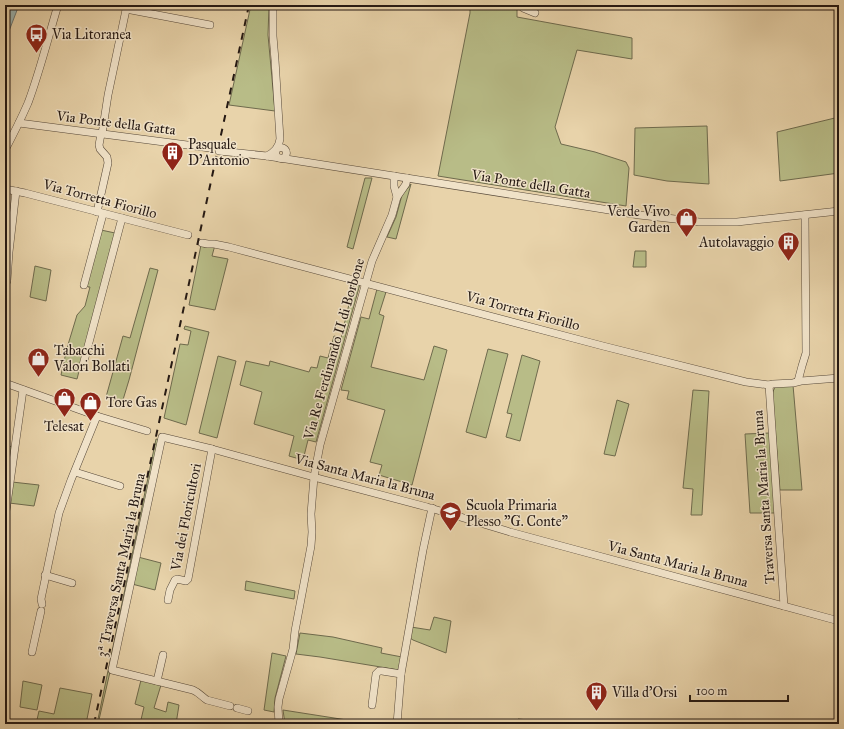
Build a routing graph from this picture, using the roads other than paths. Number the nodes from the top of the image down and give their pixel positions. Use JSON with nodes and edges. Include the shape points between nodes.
{"nodes":[{"id":1,"x":58,"y":5,"type":"edge"},
{"id":2,"x":273,"y":5,"type":"edge"},
{"id":3,"x":520,"y":5,"type":"edge"},
{"id":4,"x":126,"y":7,"type":"edge"},
{"id":5,"x":535,"y":12,"type":"dead end"},
{"id":6,"x":210,"y":25,"type":"dead end"},
{"id":7,"x":19,"y":124,"type":"junction"},
{"id":8,"x":102,"y":134,"type":"junction"},
{"id":9,"x":280,"y":139,"type":"junction"},
{"id":10,"x":210,"y":148,"type":"dead end"},
{"id":11,"x":5,"y":150,"type":"edge"},
{"id":12,"x":276,"y":150,"type":"junction"},
{"id":13,"x":285,"y":150,"type":"junction"},
{"id":14,"x":219,"y":151,"type":"dead end"},
{"id":15,"x":267,"y":156,"type":"junction"},
{"id":16,"x":280,"y":158,"type":"junction"},
{"id":17,"x":294,"y":161,"type":"junction"},
{"id":18,"x":394,"y":176,"type":"junction"},
{"id":19,"x":407,"y":178,"type":"junction"},
{"id":20,"x":5,"y":189,"type":"edge"},
{"id":21,"x":16,"y":191,"type":"junction"},
{"id":22,"x":397,"y":197,"type":"junction"},
{"id":23,"x":839,"y":211,"type":"edge"},
{"id":24,"x":100,"y":213,"type":"junction"},
{"id":25,"x":805,"y":215,"type":"junction"},
{"id":26,"x":122,"y":218,"type":"junction"},
{"id":27,"x":188,"y":235,"type":"dead end"},
{"id":28,"x":202,"y":243,"type":"dead end"},
{"id":29,"x":7,"y":281,"type":"dead end"},
{"id":30,"x":366,"y":283,"type":"junction"},
{"id":31,"x":84,"y":285,"type":"dead end"},
{"id":32,"x":82,"y":366,"type":"dead end"},
{"id":33,"x":839,"y":378,"type":"edge"},
{"id":34,"x":798,"y":382,"type":"junction"},
{"id":35,"x":5,"y":383,"type":"edge"},
{"id":36,"x":769,"y":385,"type":"junction"},
{"id":37,"x":23,"y":390,"type":"junction"},
{"id":38,"x":97,"y":416,"type":"junction"},
{"id":39,"x":147,"y":431,"type":"dead end"},
{"id":40,"x":162,"y":437,"type":"joint"},
{"id":41,"x":212,"y":449,"type":"junction"},
{"id":42,"x":75,"y":472,"type":"junction"},
{"id":43,"x":314,"y":477,"type":"junction"},
{"id":44,"x":120,"y":486,"type":"dead end"},
{"id":45,"x":432,"y":508,"type":"junction"},
{"id":46,"x":5,"y":518,"type":"edge"},
{"id":47,"x":46,"y":575,"type":"junction"},
{"id":48,"x":72,"y":583,"type":"dead end"},
{"id":49,"x":168,"y":600,"type":"dead end"},
{"id":50,"x":784,"y":606,"type":"junction"},
{"id":51,"x":839,"y":621,"type":"edge"},
{"id":52,"x":32,"y":652,"type":"dead end"},
{"id":53,"x":163,"y":655,"type":"dead end"},
{"id":54,"x":401,"y":674,"type":"junction"},
{"id":55,"x":156,"y":681,"type":"junction"},
{"id":56,"x":372,"y":706,"type":"dead end"},
{"id":57,"x":248,"y":711,"type":"dead end"},
{"id":58,"x":279,"y":724,"type":"edge"},
{"id":59,"x":397,"y":724,"type":"edge"}],
"edges":[{"from":1,"to":7,"type":"street"},
{"from":2,"to":9,"type":"street"},
{"from":3,"to":5,"type":"street"},
{"from":4,"to":6,"type":"street"},
{"from":4,"to":8,"type":"street"},
{"from":7,"to":8,"type":"street","name":"Via Ponte della Gatta"},
{"from":7,"to":11,"type":"street"},
{"from":8,"to":10,"type":"street","name":"Via Ponte della Gatta"},
{"from":8,"to":24,"type":"street","via":[[99,145],[108,163]]},
{"from":9,"to":12,"type":"street"},
{"from":9,"to":13,"type":"street"},
{"from":12,"to":13,"type":"street","via":[[281,147]]},
{"from":12,"to":15,"type":"street"},
{"from":12,"to":16,"type":"street","via":[[276,155]]},
{"from":13,"to":16,"type":"street","via":[[286,155]]},
{"from":13,"to":17,"type":"street"},
{"from":14,"to":15,"type":"street","name":"Via Ponte della Gatta"},
{"from":15,"to":16,"type":"street","name":"Via Ponte della Gatta"},
{"from":16,"to":17,"type":"street","name":"Via Ponte della Gatta"},
{"from":17,"to":18,"type":"street","name":"Via Ponte della Gatta"},
{"from":18,"to":19,"type":"street","name":"Via Ponte della Gatta"},
{"from":18,"to":22,"type":"street"},
{"from":19,"to":22,"type":"street"},
{"from":19,"to":25,"type":"street","name":"Via Ponte della Gatta","via":[[639,215],[699,222],[737,222]]},
{"from":20,"to":21,"type":"street","name":"Via Torretta Fiorillo"},
{"from":21,"to":24,"type":"street","name":"Via Torretta Fiorillo"},
{"from":21,"to":29,"type":"street"},
{"from":22,"to":30,"type":"street","name":"Via Re Ferdinando II di Borbone"},
{"from":23,"to":25,"type":"street","name":"Via Ponte della Gatta"},
{"from":24,"to":26,"type":"street","name":"Via Torretta Fiorillo"},
{"from":24,"to":31,"type":"street"},
{"from":25,"to":34,"type":"street","via":[[806,353]]},
{"from":26,"to":27,"type":"street","name":"Via Torretta Fiorillo"},
{"from":26,"to":32,"type":"street"},
{"from":28,"to":30,"type":"street","name":"Via Torretta Fiorillo","via":[[229,247]]},
{"from":30,"to":36,"type":"street","name":"Via Torretta Fiorillo","via":[[692,369]]},
{"from":30,"to":43,"type":"street","name":"Via Re Ferdinando II di Borbone","via":[[320,444]]},
{"from":33,"to":34,"type":"street","name":"Via Torretta Fiorillo"},
{"from":34,"to":36,"type":"street","name":"Via Torretta Fiorillo"},
{"from":35,"to":37,"type":"street"},
{"from":36,"to":50,"type":"street","name":"Traversa Santa Maria la Bruna"},
{"from":37,"to":38,"type":"street"},
{"from":37,"to":46,"type":"street"},
{"from":38,"to":39,"type":"street"},
{"from":38,"to":42,"type":"street"},
{"from":40,"to":41,"type":"street","name":"Via Santa Maria la Bruna"},
{"from":40,"to":55,"type":"street","name":"3ª Traversa Santa Maria la Bruna","via":[[112,670]]},
{"from":41,"to":43,"type":"street","name":"Via Santa Maria la Bruna"},
{"from":41,"to":49,"type":"street","name":"Via dei Floricultori","via":[[188,579],[175,580]]},
{"from":42,"to":44,"type":"street"},
{"from":42,"to":47,"type":"street","via":[[59,513]]},
{"from":43,"to":45,"type":"street","name":"Via Santa Maria la Bruna"},
{"from":43,"to":58,"type":"street","name":"Via Re Ferdinando II di Borbone","via":[[311,546],[293,649],[279,699]]},
{"from":45,"to":50,"type":"street","name":"Via Santa Maria la Bruna","via":[[516,534]]},
{"from":45,"to":54,"type":"street"},
{"from":47,"to":48,"type":"street"},
{"from":47,"to":52,"type":"street"},
{"from":50,"to":51,"type":"street","name":"Via Santa Maria la Bruna"},
{"from":53,"to":55,"type":"street"},
{"from":54,"to":56,"type":"street","via":[[382,671],[376,674]]},
{"from":54,"to":59,"type":"street"},
{"from":55,"to":57,"type":"street","name":"3ª Traversa Santa Maria la Bruna","via":[[193,690],[204,699]]}]}
